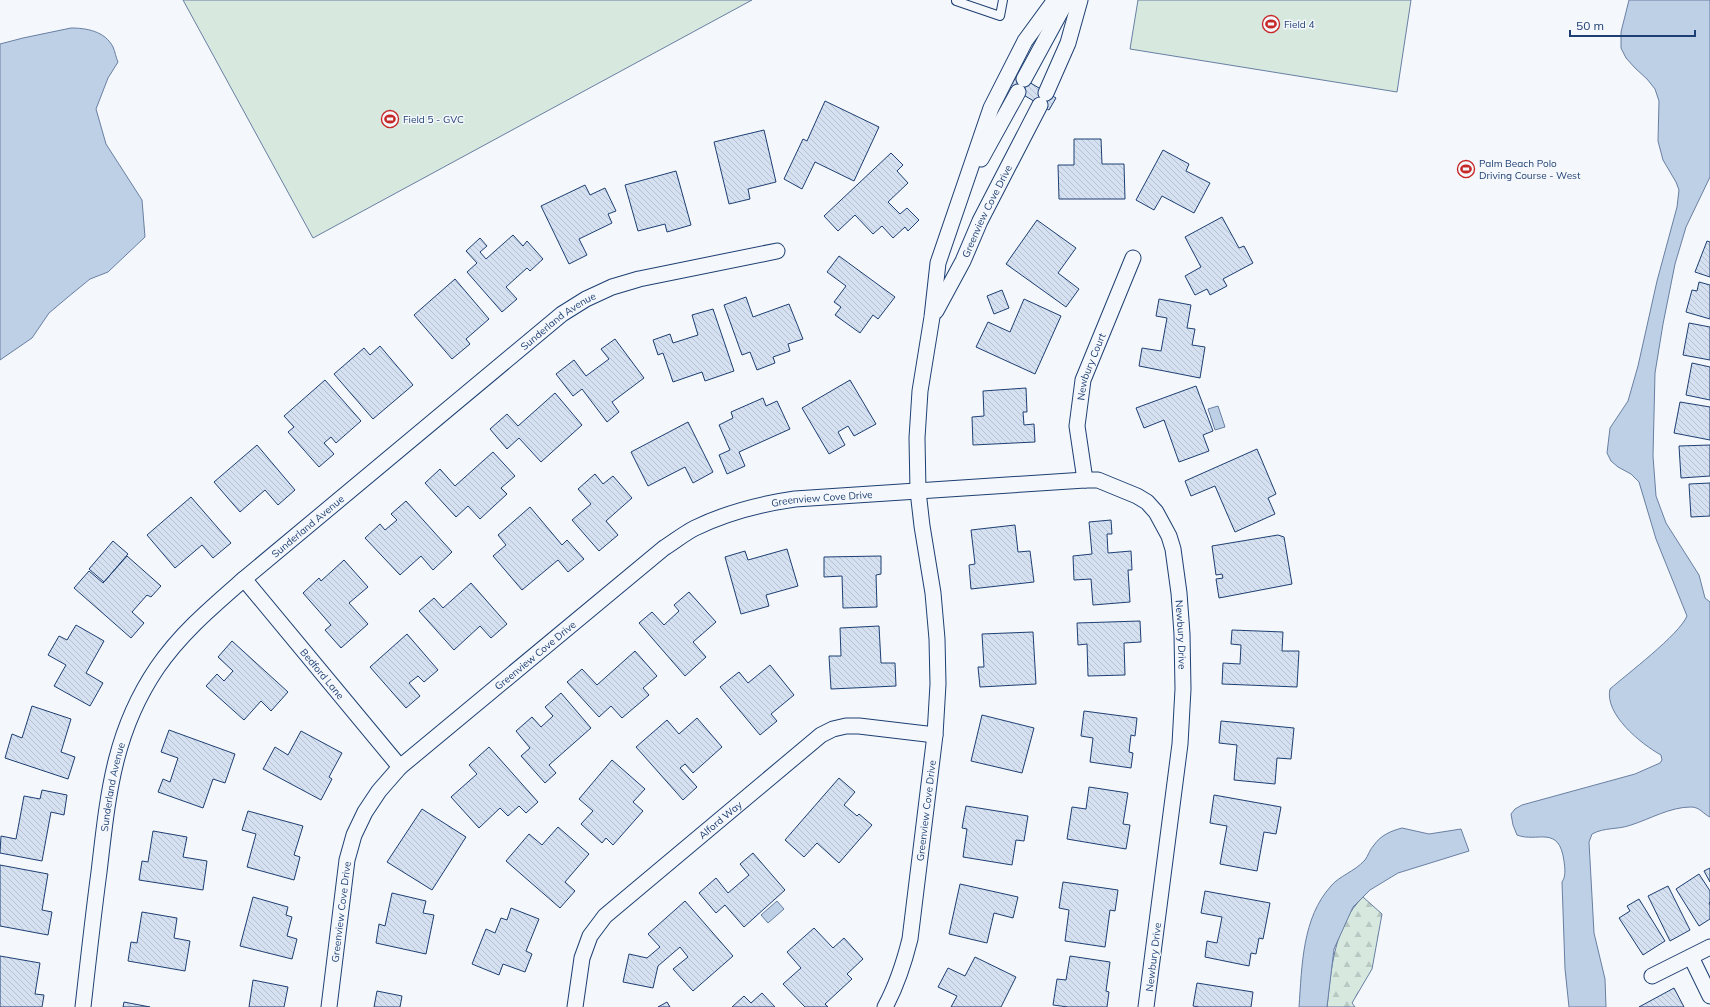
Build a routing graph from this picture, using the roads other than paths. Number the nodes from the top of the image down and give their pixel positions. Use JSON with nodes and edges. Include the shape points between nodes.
{"nodes":[{"id":1,"x":956,"y":0,"type":"edge"},
{"id":2,"x":1003,"y":0,"type":"edge"},
{"id":3,"x":1055,"y":0,"type":"edge"},
{"id":4,"x":1067,"y":0,"type":"edge"},
{"id":5,"x":1080,"y":0,"type":"edge"},
{"id":6,"x":959,"y":200,"type":"junction"},
{"id":7,"x":777,"y":251,"type":"dead end"},
{"id":8,"x":1133,"y":258,"type":"dead end"},
{"id":9,"x":932,"y":317,"type":"junction"},
{"id":10,"x":1085,"y":480,"type":"junction"},
{"id":11,"x":918,"y":491,"type":"junction"},
{"id":12,"x":244,"y":580,"type":"junction"},
{"id":13,"x":935,"y":736,"type":"junction"},
{"id":14,"x":400,"y":767,"type":"junction"},
{"id":15,"x":1710,"y":947,"type":"edge"},
{"id":16,"x":1691,"y":957,"type":"junction"},
{"id":17,"x":1652,"y":976,"type":"dead end"},
{"id":18,"x":1710,"y":996,"type":"edge"},
{"id":19,"x":83,"y":1007,"type":"edge"},
{"id":20,"x":329,"y":1007,"type":"edge"},
{"id":21,"x":575,"y":1007,"type":"edge"},
{"id":22,"x":885,"y":1007,"type":"edge"},
{"id":23,"x":1146,"y":1007,"type":"edge"}],
"edges":[{"from":1,"to":2,"type":"lane","via":[[1000,16]]},
{"from":3,"to":6,"type":"street","name":"Greenview Cove Drive","via":[[1025,41],[991,108]]},
{"from":4,"to":6,"type":"street","name":"Greenview Cove Drive"},
{"from":5,"to":9,"type":"street","name":"Greenview Cove Drive","via":[[1068,43],[1043,99]]},
{"from":6,"to":9,"type":"street","name":"Greenview Cove Drive","via":[[938,263]]},
{"from":7,"to":12,"type":"street","name":"Sunderland Avenue","via":[[639,279],[612,287],[586,299],[556,319]]},
{"from":8,"to":10,"type":"street","name":"Newbury Court","via":[[1083,380],[1077,426]]},
{"from":9,"to":11,"type":"street","name":"Greenview Cove Drive","via":[[920,391],[917,438]]},
{"from":10,"to":11,"type":"street","name":"Newbury Drive"},
{"from":10,"to":23,"type":"street","name":"Newbury Drive","via":[[1098,480],[1137,496],[1156,512],[1173,549],[1179,593],[1183,689],[1180,744]]},
{"from":11,"to":13,"type":"street","name":"Greenview Cove Drive","via":[[937,639]]},
{"from":11,"to":14,"type":"street","name":"Greenview Cove Drive","via":[[795,499],[760,504],[726,514],[694,528],[664,548]]},
{"from":12,"to":14,"type":"street","name":"Bedford Lane"},
{"from":12,"to":19,"type":"street","name":"Sunderland Avenue","via":[[199,618],[181,637],[157,668],[127,725],[115,762],[107,802]]},
{"from":13,"to":21,"type":"street","name":"Alford Way","via":[[859,726],[833,729],[822,735],[605,916],[590,936],[582,958]]},
{"from":13,"to":22,"type":"street","name":"Greenview Cove Drive","via":[[910,939],[903,967]]},
{"from":14,"to":20,"type":"street","name":"Greenview Cove Drive","via":[[379,791],[354,835],[347,860]]},
{"from":15,"to":16,"type":"street"},
{"from":16,"to":17,"type":"street"},
{"from":16,"to":18,"type":"street"}]}
